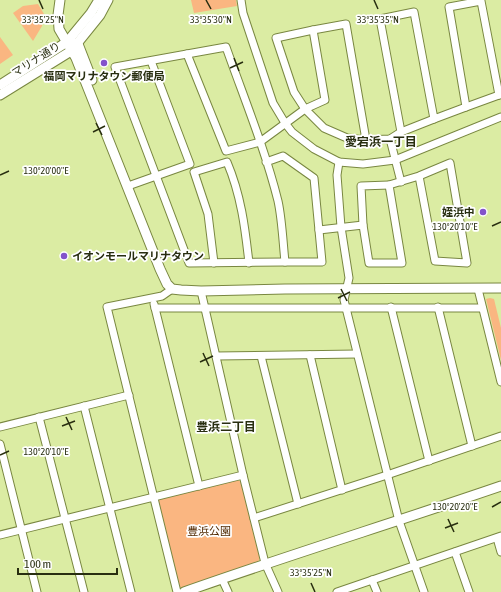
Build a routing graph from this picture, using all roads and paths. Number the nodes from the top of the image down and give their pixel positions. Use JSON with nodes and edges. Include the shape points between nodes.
{"nodes":[{"id":1,"x":60,"y":0,"type":"edge"},
{"id":2,"x":99,"y":0,"type":"edge"},
{"id":3,"x":108,"y":0,"type":"edge"},
{"id":4,"x":241,"y":0,"type":"edge"},
{"id":5,"x":312,"y":30,"type":"junction"},
{"id":6,"x":68,"y":42,"type":"junction"},
{"id":7,"x":74,"y":48,"type":"junction"},
{"id":8,"x":187,"y":54,"type":"junction"},
{"id":9,"x":151,"y":60,"type":"junction"},
{"id":10,"x":0,"y":85,"type":"edge"},
{"id":11,"x":500,"y":94,"type":"edge"},
{"id":12,"x":0,"y":95,"type":"edge"},
{"id":13,"x":466,"y":107,"type":"junction"},
{"id":14,"x":305,"y":109,"type":"junction"},
{"id":15,"x":501,"y":117,"type":"edge"},
{"id":16,"x":434,"y":119,"type":"junction"},
{"id":17,"x":285,"y":123,"type":"junction"},
{"id":18,"x":401,"y":132,"type":"junction"},
{"id":19,"x":390,"y":139,"type":"junction"},
{"id":20,"x":366,"y":140,"type":"junction"},
{"id":21,"x":260,"y":142,"type":"junction"},
{"id":22,"x":395,"y":160,"type":"junction"},
{"id":23,"x":266,"y":162,"type":"junction"},
{"id":24,"x":339,"y":162,"type":"junction"},
{"id":25,"x":156,"y":176,"type":"junction"},
{"id":26,"x":420,"y":176,"type":"junction"},
{"id":27,"x":401,"y":182,"type":"junction"},
{"id":28,"x":130,"y":185,"type":"junction"},
{"id":29,"x":389,"y":185,"type":"junction"},
{"id":30,"x":363,"y":225,"type":"junction"},
{"id":31,"x":341,"y":227,"type":"junction"},
{"id":32,"x":319,"y":230,"type":"junction"},
{"id":33,"x":285,"y":262,"type":"junction"},
{"id":34,"x":214,"y":263,"type":"junction"},
{"id":35,"x":249,"y":263,"type":"junction"},
{"id":36,"x":501,"y":284,"type":"edge"},
{"id":37,"x":347,"y":287,"type":"junction"},
{"id":38,"x":172,"y":289,"type":"junction"},
{"id":39,"x":478,"y":289,"type":"junction"},
{"id":40,"x":501,"y":289,"type":"edge"},
{"id":41,"x":201,"y":291,"type":"junction"},
{"id":42,"x":153,"y":298,"type":"junction"},
{"id":43,"x":346,"y":307,"type":"junction"},
{"id":44,"x":392,"y":307,"type":"junction"},
{"id":45,"x":155,"y":308,"type":"junction"},
{"id":46,"x":205,"y":308,"type":"junction"},
{"id":47,"x":438,"y":308,"type":"junction"},
{"id":48,"x":482,"y":308,"type":"junction"},
{"id":49,"x":358,"y":354,"type":"junction"},
{"id":50,"x":310,"y":355,"type":"junction"},
{"id":51,"x":216,"y":356,"type":"junction"},
{"id":52,"x":261,"y":356,"type":"junction"},
{"id":53,"x":501,"y":382,"type":"edge"},
{"id":54,"x":129,"y":395,"type":"junction"},
{"id":55,"x":84,"y":406,"type":"junction"},
{"id":56,"x":39,"y":417,"type":"junction"},
{"id":57,"x":0,"y":427,"type":"edge"},
{"id":58,"x":501,"y":436,"type":"edge"},
{"id":59,"x":0,"y":444,"type":"edge"},
{"id":60,"x":472,"y":446,"type":"junction"},
{"id":61,"x":429,"y":461,"type":"junction"},
{"id":62,"x":243,"y":475,"type":"junction"},
{"id":63,"x":387,"y":475,"type":"junction"},
{"id":64,"x":199,"y":486,"type":"junction"},
{"id":65,"x":501,"y":486,"type":"edge"},
{"id":66,"x":342,"y":490,"type":"junction"},
{"id":67,"x":153,"y":496,"type":"junction"},
{"id":68,"x":298,"y":504,"type":"junction"},
{"id":69,"x":110,"y":509,"type":"junction"},
{"id":70,"x":254,"y":518,"type":"junction"},
{"id":71,"x":66,"y":519,"type":"junction"},
{"id":72,"x":399,"y":521,"type":"junction"},
{"id":73,"x":22,"y":530,"type":"junction"},
{"id":74,"x":0,"y":535,"type":"edge"},
{"id":75,"x":499,"y":537,"type":"edge"},
{"id":76,"x":455,"y":552,"type":"junction"},
{"id":77,"x":501,"y":552,"type":"edge"},
{"id":78,"x":266,"y":564,"type":"junction"},
{"id":79,"x":414,"y":566,"type":"junction"},
{"id":80,"x":222,"y":579,"type":"junction"},
{"id":81,"x":372,"y":580,"type":"junction"},
{"id":82,"x":37,"y":592,"type":"edge"},
{"id":83,"x":84,"y":592,"type":"edge"},
{"id":84,"x":131,"y":592,"type":"edge"},
{"id":85,"x":178,"y":592,"type":"edge"},
{"id":86,"x":184,"y":592,"type":"edge"},
{"id":87,"x":228,"y":592,"type":"edge"},
{"id":88,"x":278,"y":592,"type":"edge"},
{"id":89,"x":337,"y":592,"type":"edge"},
{"id":90,"x":377,"y":592,"type":"edge"},
{"id":91,"x":424,"y":592,"type":"edge"},
{"id":92,"x":469,"y":592,"type":"edge"}],
"edges":[{"from":1,"to":6,"type":"street","via":[[59,29]]},
{"from":2,"to":6,"type":"street","name":"マリナ通り"},
{"from":3,"to":7,"type":"street","name":"マリナ通り","via":[[100,15]]},
{"from":4,"to":17,"type":"street","via":[[272,104]]},
{"from":5,"to":14,"type":"street","via":[[325,100]]},
{"from":5,"to":14,"type":"street","via":[[276,38],[294,92]]},
{"from":5,"to":20,"type":"street","via":[[346,24]]},
{"from":6,"to":7,"type":"street"},
{"from":6,"to":10,"type":"street","name":"マリナ通り"},
{"from":7,"to":12,"type":"street","name":"マリナ通り"},
{"from":7,"to":28,"type":"street"},
{"from":8,"to":9,"type":"street"},
{"from":8,"to":21,"type":"street","via":[[226,47]]},
{"from":8,"to":21,"type":"street","via":[[226,152]]},
{"from":9,"to":25,"type":"street","via":[[190,164]]},
{"from":9,"to":25,"type":"street","via":[[115,67]]},
{"from":11,"to":13,"type":"street"},
{"from":11,"to":13,"type":"street","via":[[481,0],[449,7]]},
{"from":13,"to":16,"type":"street"},
{"from":14,"to":17,"type":"street"},
{"from":14,"to":20,"type":"street","via":[[324,128],[347,138]]},
{"from":15,"to":22,"type":"street"},
{"from":16,"to":18,"type":"street"},
{"from":16,"to":18,"type":"street","via":[[414,12],[380,19]]},
{"from":17,"to":21,"type":"street"},
{"from":17,"to":24,"type":"street","via":[[292,132],[314,149]]},
{"from":18,"to":19,"type":"street"},
{"from":19,"to":20,"type":"street"},
{"from":19,"to":22,"type":"street"},
{"from":21,"to":23,"type":"street"},
{"from":22,"to":24,"type":"street","via":[[363,164]]},
{"from":22,"to":27,"type":"street"},
{"from":23,"to":32,"type":"street","via":[[283,156],[314,178]]},
{"from":23,"to":33,"type":"street","via":[[278,203]]},
{"from":24,"to":31,"type":"street","via":[[337,175]]},
{"from":25,"to":28,"type":"street"},
{"from":25,"to":34,"type":"street","via":[[188,263]]},
{"from":26,"to":26,"type":"street","via":[[450,164],[467,263],[435,261]]},
{"from":26,"to":27,"type":"street"},
{"from":27,"to":29,"type":"street"},
{"from":28,"to":37,"type":"street","via":[[160,260],[174,284]]},
{"from":28,"to":38,"type":"street","via":[[160,269]]},
{"from":29,"to":30,"type":"street","via":[[361,186]]},
{"from":29,"to":30,"type":"street","via":[[402,263],[369,263]]},
{"from":30,"to":31,"type":"street"},
{"from":31,"to":32,"type":"street"},
{"from":31,"to":37,"type":"street","via":[[349,278]]},
{"from":32,"to":33,"type":"street","via":[[322,262]]},
{"from":33,"to":35,"type":"street"},
{"from":34,"to":35,"type":"street"},
{"from":34,"to":35,"type":"street","via":[[208,214],[194,172],[228,162],[244,218]]},
{"from":36,"to":37,"type":"street"},
{"from":37,"to":39,"type":"street"},
{"from":37,"to":41,"type":"street"},
{"from":37,"to":43,"type":"street","via":[[344,300]]},
{"from":38,"to":41,"type":"street"},
{"from":38,"to":42,"type":"street","via":[[162,296]]},
{"from":39,"to":40,"type":"street"},
{"from":39,"to":48,"type":"street"},
{"from":41,"to":46,"type":"street"},
{"from":42,"to":45,"type":"street"},
{"from":42,"to":54,"type":"street","via":[[108,308]]},
{"from":43,"to":44,"type":"street"},
{"from":43,"to":46,"type":"street"},
{"from":43,"to":49,"type":"street"},
{"from":44,"to":47,"type":"street"},
{"from":44,"to":61,"type":"street"},
{"from":45,"to":46,"type":"street"},
{"from":45,"to":64,"type":"street"},
{"from":46,"to":51,"type":"street"},
{"from":47,"to":48,"type":"street"},
{"from":47,"to":60,"type":"street"},
{"from":48,"to":53,"type":"street"},
{"from":49,"to":50,"type":"street"},
{"from":49,"to":63,"type":"street"},
{"from":50,"to":52,"type":"street"},
{"from":50,"to":66,"type":"street"},
{"from":51,"to":52,"type":"street"},
{"from":51,"to":62,"type":"street"},
{"from":52,"to":68,"type":"street"},
{"from":54,"to":55,"type":"street"},
{"from":54,"to":67,"type":"street"},
{"from":55,"to":56,"type":"street"},
{"from":55,"to":69,"type":"street"},
{"from":56,"to":57,"type":"street"},
{"from":56,"to":71,"type":"street"},
{"from":58,"to":60,"type":"street"},
{"from":59,"to":73,"type":"street"},
{"from":60,"to":61,"type":"street"},
{"from":61,"to":63,"type":"street"},
{"from":62,"to":64,"type":"street"},
{"from":62,"to":70,"type":"street"},
{"from":63,"to":66,"type":"street"},
{"from":63,"to":72,"type":"street"},
{"from":64,"to":67,"type":"street"},
{"from":65,"to":72,"type":"street"},
{"from":66,"to":68,"type":"street"},
{"from":67,"to":69,"type":"street"},
{"from":67,"to":85,"type":"street"},
{"from":68,"to":70,"type":"street"},
{"from":69,"to":71,"type":"street"},
{"from":69,"to":84,"type":"street"},
{"from":70,"to":78,"type":"street"},
{"from":71,"to":73,"type":"street"},
{"from":71,"to":83,"type":"street"},
{"from":72,"to":78,"type":"street"},
{"from":72,"to":79,"type":"street"},
{"from":73,"to":74,"type":"street"},
{"from":73,"to":82,"type":"street"},
{"from":75,"to":76,"type":"street"},
{"from":75,"to":77,"type":"street"},
{"from":76,"to":79,"type":"street"},
{"from":76,"to":92,"type":"street"},
{"from":78,"to":80,"type":"street"},
{"from":78,"to":88,"type":"street"},
{"from":79,"to":81,"type":"street"},
{"from":79,"to":91,"type":"street"},
{"from":80,"to":86,"type":"street"},
{"from":80,"to":87,"type":"street"},
{"from":81,"to":89,"type":"street"},
{"from":81,"to":90,"type":"street"}]}
